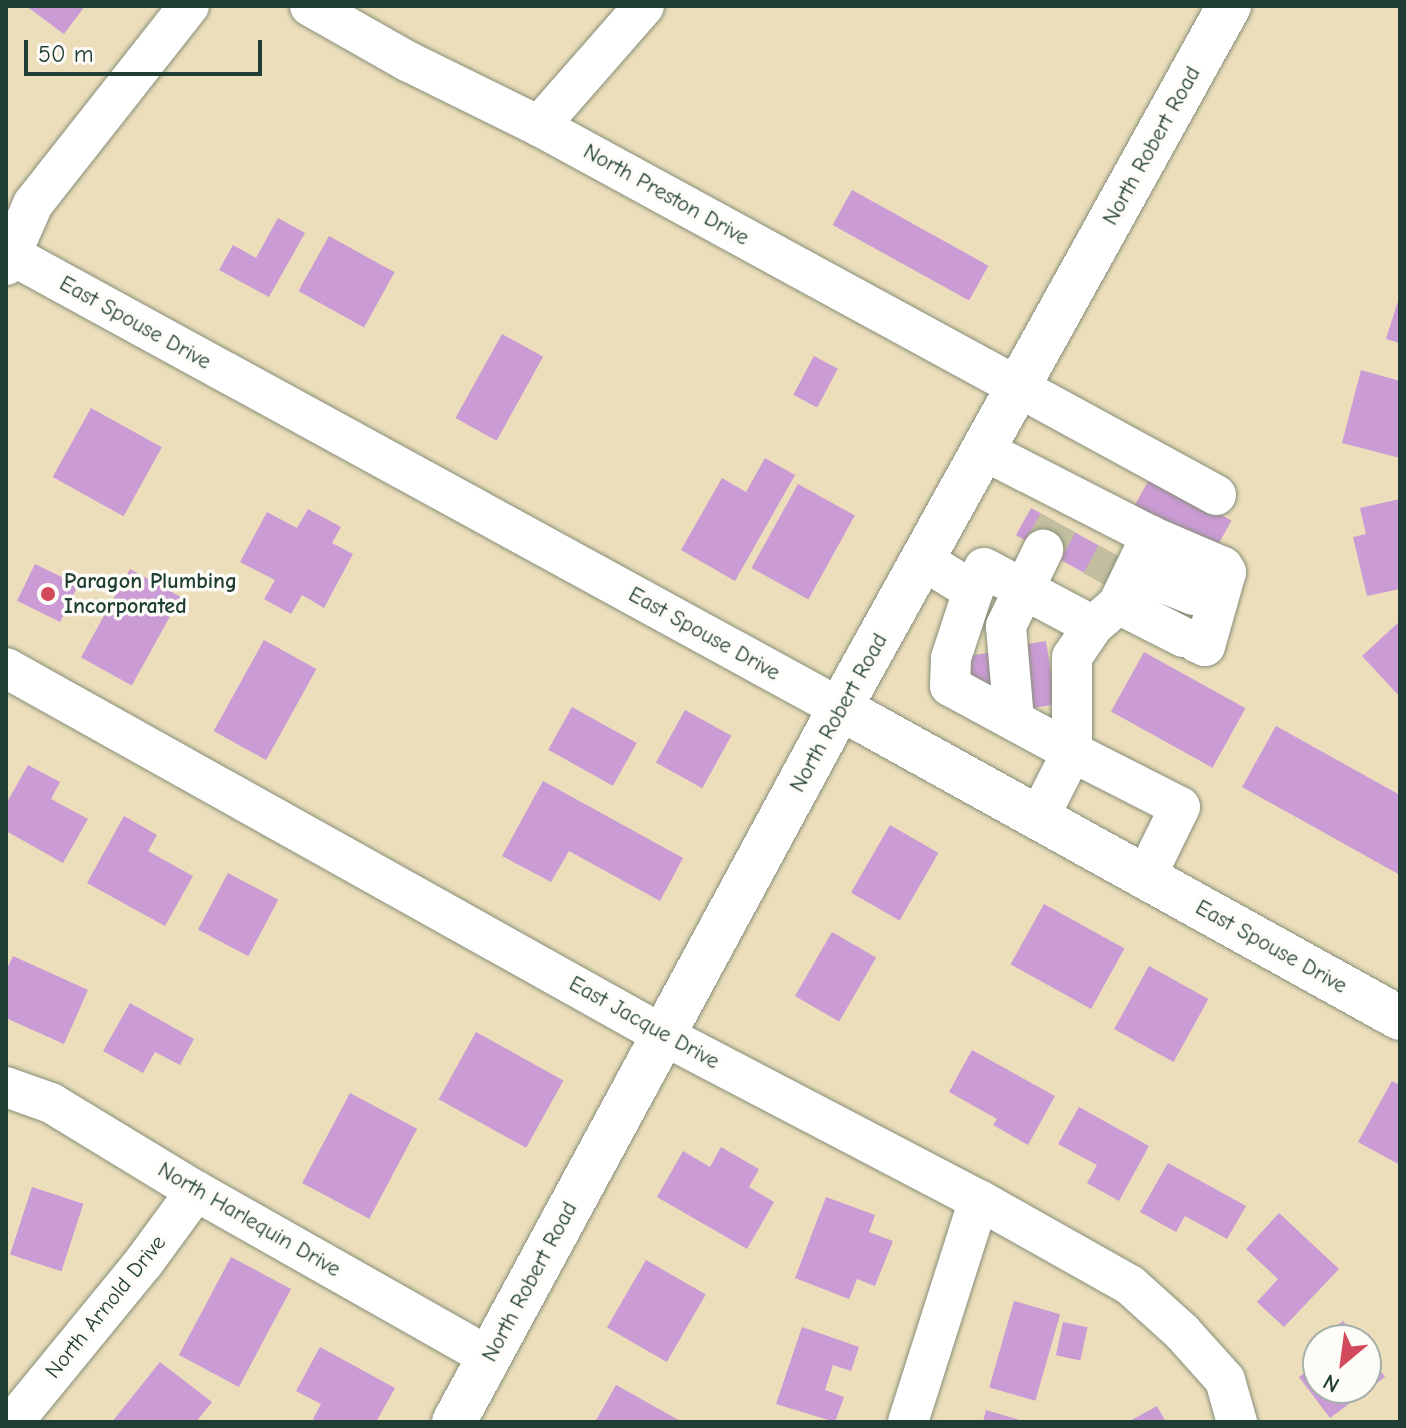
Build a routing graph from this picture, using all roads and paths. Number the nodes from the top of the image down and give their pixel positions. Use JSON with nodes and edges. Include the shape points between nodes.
{"nodes":[{"id":1,"x":189,"y":6,"type":"edge"},
{"id":2,"x":310,"y":6,"type":"edge"},
{"id":3,"x":644,"y":6,"type":"edge"},
{"id":4,"x":1229,"y":6,"type":"edge"},
{"id":5,"x":539,"y":126,"type":"junction"},
{"id":6,"x":8,"y":257,"type":"edge"},
{"id":7,"x":1019,"y":387,"type":"junction"},
{"id":8,"x":985,"y":451,"type":"junction"},
{"id":9,"x":1216,"y":495,"type":"dead end"},
{"id":10,"x":1068,"y":529,"type":"junction"},
{"id":11,"x":923,"y":560,"type":"junction"},
{"id":12,"x":1119,"y":576,"type":"junction"},
{"id":13,"x":973,"y":591,"type":"junction"},
{"id":14,"x":1032,"y":594,"type":"junction"},
{"id":15,"x":6,"y":668,"type":"edge"},
{"id":16,"x":840,"y":708,"type":"junction"},
{"id":17,"x":1014,"y":720,"type":"junction"},
{"id":18,"x":1072,"y":752,"type":"junction"},
{"id":19,"x":1038,"y":819,"type":"junction"},
{"id":20,"x":1145,"y":878,"type":"junction"},
{"id":21,"x":1400,"y":1018,"type":"edge"},
{"id":22,"x":663,"y":1035,"type":"junction"},
{"id":23,"x":6,"y":1087,"type":"edge"},
{"id":24,"x":196,"y":1191,"type":"junction"},
{"id":25,"x":979,"y":1200,"type":"junction"},
{"id":26,"x":489,"y":1357,"type":"junction"},
{"id":27,"x":13,"y":1422,"type":"edge"},
{"id":28,"x":454,"y":1422,"type":"edge"},
{"id":29,"x":908,"y":1422,"type":"edge"},
{"id":30,"x":1237,"y":1422,"type":"edge"}],
"edges":[{"from":1,"to":6,"type":"street","via":[[33,204]]},
{"from":2,"to":5,"type":"street","name":"North Preston Drive"},
{"from":3,"to":5,"type":"street"},
{"from":4,"to":7,"type":"main road","name":"North Robert Road"},
{"from":5,"to":7,"type":"street","name":"North Preston Drive"},
{"from":6,"to":16,"type":"street","name":"East Spouse Drive"},
{"from":7,"to":8,"type":"main road","name":"North Robert Road"},
{"from":7,"to":9,"type":"street","name":"North Preston Drive"},
{"from":8,"to":10,"type":"street"},
{"from":8,"to":11,"type":"main road","name":"North Robert Road"},
{"from":10,"to":12,"type":"street"},
{"from":10,"to":14,"type":"street"},
{"from":11,"to":13,"type":"street"},
{"from":11,"to":16,"type":"main road","name":"North Robert Road"},
{"from":12,"to":12,"type":"street","via":[[1223,567],[1226,572],[1204,608]]},
{"from":12,"to":14,"type":"street"},
{"from":12,"to":18,"type":"street","via":[[1072,657]]},
{"from":13,"to":14,"type":"street","via":[[984,568]]},
{"from":13,"to":17,"type":"street","via":[[951,658],[950,686]]},
{"from":14,"to":17,"type":"street","via":[[1006,626]]},
{"from":15,"to":22,"type":"street","name":"East Jacque Drive"},
{"from":16,"to":19,"type":"main road","name":"East Spouse Drive"},
{"from":16,"to":22,"type":"main road","name":"North Robert Road"},
{"from":17,"to":18,"type":"street"},
{"from":18,"to":19,"type":"street"},
{"from":18,"to":20,"type":"street","via":[[1180,807]]},
{"from":19,"to":20,"type":"main road","name":"East Spouse Drive"},
{"from":20,"to":21,"type":"main road","name":"East Spouse Drive"},
{"from":22,"to":25,"type":"street","name":"East Jacque Drive"},
{"from":22,"to":26,"type":"main road","name":"North Robert Road"},
{"from":23,"to":24,"type":"street","name":"North Harlequin Drive","via":[[51,1103]]},
{"from":24,"to":26,"type":"street","name":"North Harlequin Drive"},
{"from":24,"to":27,"type":"street","name":"North Arnold Drive"},
{"from":25,"to":29,"type":"street"},
{"from":25,"to":30,"type":"street","name":"East Jacque Drive","via":[[1130,1285],[1225,1380]]},
{"from":26,"to":28,"type":"main road","name":"North Robert Road"}]}
